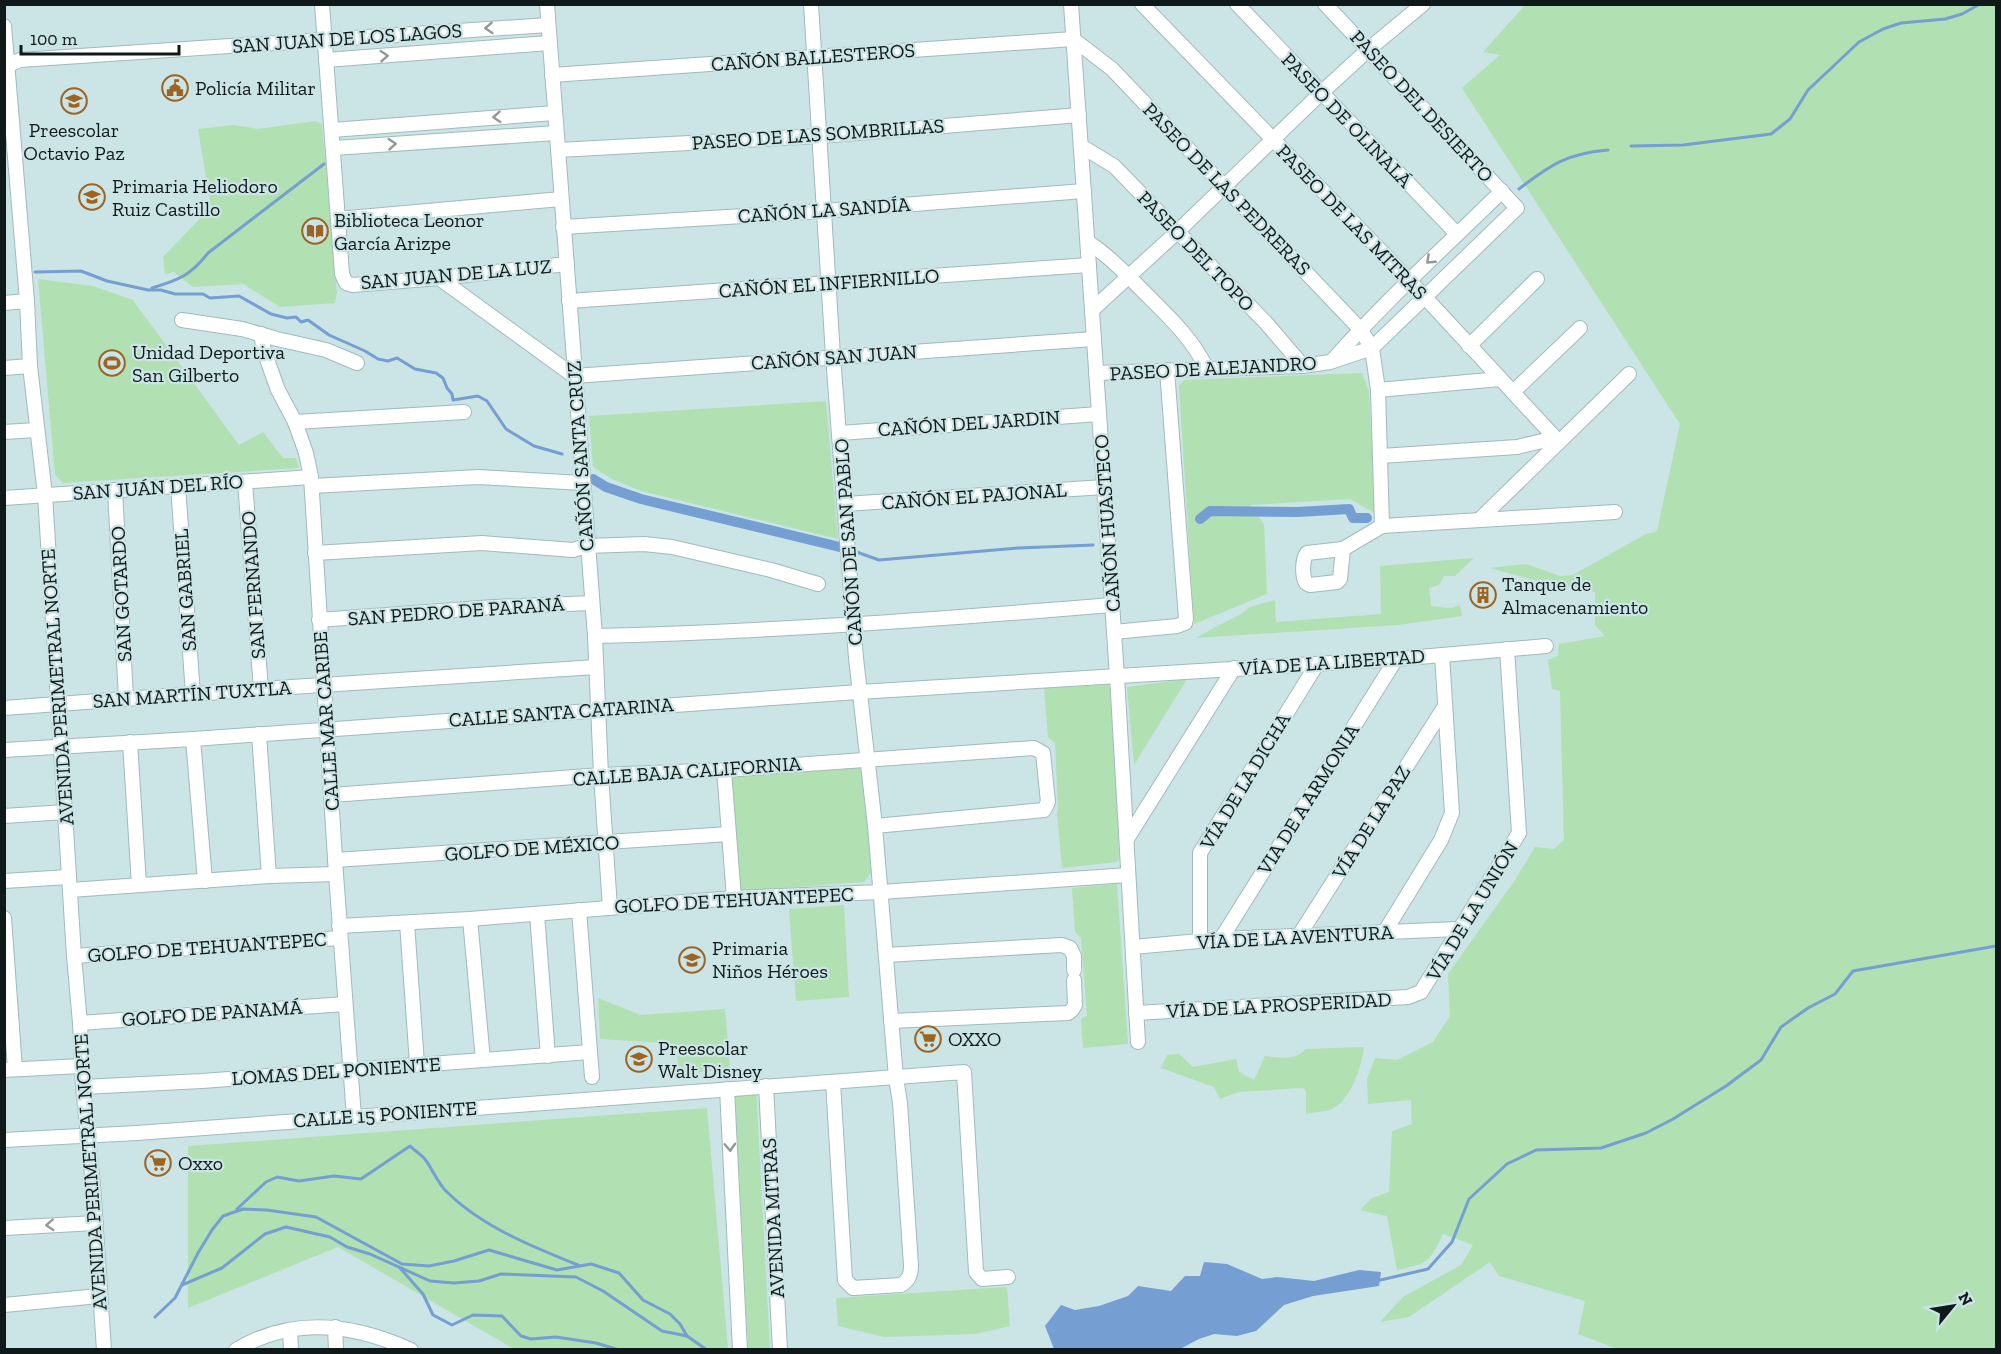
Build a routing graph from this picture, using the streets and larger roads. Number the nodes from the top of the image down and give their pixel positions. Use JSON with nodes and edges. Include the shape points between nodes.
{"nodes":[{"id":1,"x":322,"y":4,"type":"edge"},
{"id":2,"x":547,"y":4,"type":"edge"},
{"id":3,"x":811,"y":4,"type":"edge"},
{"id":4,"x":1071,"y":4,"type":"edge"},
{"id":5,"x":1142,"y":4,"type":"edge"},
{"id":6,"x":1237,"y":4,"type":"edge"},
{"id":7,"x":1325,"y":4,"type":"edge"},
{"id":8,"x":1419,"y":6,"type":"edge"},
{"id":9,"x":548,"y":25,"type":"junction"},
{"id":10,"x":4,"y":26,"type":"edge"},
{"id":11,"x":324,"y":39,"type":"junction"},
{"id":12,"x":1073,"y":39,"type":"junction"},
{"id":13,"x":549,"y":43,"type":"junction"},
{"id":14,"x":1369,"y":49,"type":"junction"},
{"id":15,"x":815,"y":56,"type":"junction"},
{"id":16,"x":326,"y":60,"type":"junction"},
{"id":17,"x":6,"y":66,"type":"edge"},
{"id":18,"x":552,"y":75,"type":"junction"},
{"id":19,"x":1321,"y":93,"type":"junction"},
{"id":20,"x":555,"y":113,"type":"junction"},
{"id":21,"x":1078,"y":115,"type":"junction"},
{"id":22,"x":332,"y":130,"type":"junction"},
{"id":23,"x":556,"y":133,"type":"junction"},
{"id":24,"x":9,"y":135,"type":"edge"},
{"id":25,"x":820,"y":136,"type":"junction"},
{"id":26,"x":1273,"y":138,"type":"junction"},
{"id":27,"x":1080,"y":146,"type":"junction"},
{"id":28,"x":333,"y":148,"type":"junction"},
{"id":29,"x":558,"y":150,"type":"junction"},
{"id":30,"x":1224,"y":186,"type":"junction"},
{"id":31,"x":1084,"y":191,"type":"junction"},
{"id":32,"x":1502,"y":191,"type":"junction"},
{"id":33,"x":561,"y":199,"type":"junction"},
{"id":34,"x":1518,"y":207,"type":"joint"},
{"id":35,"x":824,"y":211,"type":"junction"},
{"id":36,"x":338,"y":219,"type":"junction"},
{"id":37,"x":563,"y":227,"type":"junction"},
{"id":38,"x":1177,"y":232,"type":"junction"},
{"id":39,"x":1457,"y":234,"type":"junction"},
{"id":40,"x":1088,"y":242,"type":"junction"},
{"id":41,"x":567,"y":264,"type":"junction"},
{"id":42,"x":1089,"y":265,"type":"junction"},
{"id":43,"x":1129,"y":277,"type":"junction"},
{"id":44,"x":439,"y":278,"type":"junction"},
{"id":45,"x":1538,"y":279,"type":"dead end"},
{"id":46,"x":1409,"y":280,"type":"junction"},
{"id":47,"x":829,"y":284,"type":"junction"},
{"id":48,"x":1425,"y":297,"type":"junction"},
{"id":49,"x":27,"y":301,"type":"junction"},
{"id":50,"x":569,"y":301,"type":"junction"},
{"id":51,"x":4,"y":303,"type":"edge"},
{"id":52,"x":1092,"y":310,"type":"junction"},
{"id":53,"x":182,"y":320,"type":"dead end"},
{"id":54,"x":1580,"y":328,"type":"dead end"},
{"id":55,"x":1360,"y":329,"type":"junction"},
{"id":56,"x":261,"y":334,"type":"junction"},
{"id":57,"x":1094,"y":339,"type":"junction"},
{"id":58,"x":1469,"y":346,"type":"junction"},
{"id":59,"x":1372,"y":348,"type":"junction"},
{"id":60,"x":833,"y":356,"type":"junction"},
{"id":61,"x":1330,"y":362,"type":"junction"},
{"id":62,"x":357,"y":363,"type":"dead end"},
{"id":63,"x":30,"y":366,"type":"junction"},
{"id":64,"x":1304,"y":366,"type":"junction"},
{"id":65,"x":4,"y":368,"type":"edge"},
{"id":66,"x":1207,"y":369,"type":"junction"},
{"id":67,"x":1167,"y":370,"type":"junction"},
{"id":68,"x":1096,"y":373,"type":"junction"},
{"id":69,"x":1629,"y":374,"type":"dead end"},
{"id":70,"x":574,"y":376,"type":"junction"},
{"id":71,"x":1500,"y":379,"type":"junction"},
{"id":72,"x":1378,"y":390,"type":"junction"},
{"id":73,"x":1513,"y":392,"type":"junction"},
{"id":74,"x":464,"y":412,"type":"dead end"},
{"id":75,"x":1099,"y":414,"type":"junction"},
{"id":76,"x":295,"y":422,"type":"junction"},
{"id":77,"x":37,"y":430,"type":"junction"},
{"id":78,"x":4,"y":432,"type":"edge"},
{"id":79,"x":840,"y":433,"type":"junction"},
{"id":80,"x":1557,"y":440,"type":"junction"},
{"id":81,"x":1381,"y":456,"type":"junction"},
{"id":82,"x":245,"y":482,"type":"junction"},
{"id":83,"x":311,"y":482,"type":"junction"},
{"id":84,"x":583,"y":483,"type":"junction"},
{"id":85,"x":178,"y":486,"type":"junction"},
{"id":86,"x":1104,"y":488,"type":"junction"},
{"id":87,"x":115,"y":490,"type":"junction"},
{"id":88,"x":45,"y":495,"type":"junction"},
{"id":89,"x":4,"y":498,"type":"edge"},
{"id":90,"x":845,"y":504,"type":"junction"},
{"id":91,"x":1615,"y":512,"type":"dead end"},
{"id":92,"x":1479,"y":520,"type":"junction"},
{"id":93,"x":1382,"y":526,"type":"junction"},
{"id":94,"x":587,"y":546,"type":"junction"},
{"id":95,"x":1343,"y":549,"type":"dead end"},
{"id":96,"x":315,"y":553,"type":"junction"},
{"id":97,"x":819,"y":584,"type":"dead end"},
{"id":98,"x":592,"y":603,"type":"junction"},
{"id":99,"x":1112,"y":605,"type":"junction"},
{"id":100,"x":319,"y":620,"type":"junction"},
{"id":101,"x":855,"y":624,"type":"junction"},
{"id":102,"x":1114,"y":632,"type":"junction"},
{"id":103,"x":595,"y":636,"type":"junction"},
{"id":104,"x":1546,"y":646,"type":"dead end"},
{"id":105,"x":1508,"y":649,"type":"junction"},
{"id":106,"x":1442,"y":655,"type":"junction"},
{"id":107,"x":1396,"y":659,"type":"junction"},
{"id":108,"x":1317,"y":664,"type":"junction"},
{"id":109,"x":596,"y":667,"type":"junction"},
{"id":110,"x":1234,"y":668,"type":"junction"},
{"id":111,"x":1117,"y":676,"type":"junction"},
{"id":112,"x":324,"y":685,"type":"junction"},
{"id":113,"x":261,"y":689,"type":"junction"},
{"id":114,"x":859,"y":692,"type":"junction"},
{"id":115,"x":193,"y":694,"type":"junction"},
{"id":116,"x":126,"y":699,"type":"junction"},
{"id":117,"x":59,"y":704,"type":"junction"},
{"id":118,"x":1445,"y":706,"type":"junction"},
{"id":119,"x":4,"y":708,"type":"edge"},
{"id":120,"x":598,"y":710,"type":"junction"},
{"id":121,"x":327,"y":729,"type":"junction"},
{"id":122,"x":259,"y":734,"type":"junction"},
{"id":123,"x":193,"y":739,"type":"junction"},
{"id":124,"x":130,"y":742,"type":"junction"},
{"id":125,"x":61,"y":745,"type":"junction"},
{"id":126,"x":4,"y":750,"type":"edge"},
{"id":127,"x":868,"y":759,"type":"junction"},
{"id":128,"x":724,"y":770,"type":"junction"},
{"id":129,"x":601,"y":775,"type":"junction"},
{"id":130,"x":332,"y":795,"type":"junction"},
{"id":131,"x":64,"y":813,"type":"junction"},
{"id":132,"x":4,"y":816,"type":"edge"},
{"id":133,"x":875,"y":826,"type":"junction"},
{"id":134,"x":729,"y":834,"type":"junction"},
{"id":135,"x":1127,"y":838,"type":"junction"},
{"id":136,"x":606,"y":843,"type":"junction"},
{"id":137,"x":336,"y":867,"type":"junction"},
{"id":138,"x":1128,"y":875,"type":"junction"},
{"id":139,"x":269,"y":876,"type":"junction"},
{"id":140,"x":4,"y":881,"type":"edge"},
{"id":141,"x":205,"y":881,"type":"junction"},
{"id":142,"x":69,"y":883,"type":"junction"},
{"id":143,"x":139,"y":885,"type":"junction"},
{"id":144,"x":881,"y":892,"type":"junction"},
{"id":145,"x":735,"y":898,"type":"junction"},
{"id":146,"x":610,"y":908,"type":"junction"},
{"id":147,"x":579,"y":910,"type":"junction"},
{"id":148,"x":537,"y":914,"type":"junction"},
{"id":149,"x":4,"y":918,"type":"edge"},
{"id":150,"x":470,"y":919,"type":"junction"},
{"id":151,"x":407,"y":923,"type":"junction"},
{"id":152,"x":1458,"y":929,"type":"junction"},
{"id":153,"x":340,"y":932,"type":"junction"},
{"id":154,"x":1384,"y":933,"type":"junction"},
{"id":155,"x":1298,"y":937,"type":"junction"},
{"id":156,"x":1221,"y":939,"type":"junction"},
{"id":157,"x":1200,"y":941,"type":"junction"},
{"id":158,"x":1133,"y":947,"type":"junction"},
{"id":159,"x":886,"y":955,"type":"junction"},
{"id":160,"x":74,"y":956,"type":"junction"},
{"id":161,"x":1421,"y":993,"type":"joint"},
{"id":162,"x":345,"y":1004,"type":"junction"},
{"id":163,"x":1137,"y":1013,"type":"junction"},
{"id":164,"x":891,"y":1021,"type":"junction"},
{"id":165,"x":80,"y":1023,"type":"junction"},
{"id":166,"x":1138,"y":1042,"type":"dead end"},
{"id":167,"x":590,"y":1052,"type":"junction"},
{"id":168,"x":548,"y":1056,"type":"junction"},
{"id":169,"x":483,"y":1060,"type":"junction"},
{"id":170,"x":417,"y":1064,"type":"junction"},
{"id":171,"x":81,"y":1066,"type":"junction"},
{"id":172,"x":10,"y":1069,"type":"edge"},
{"id":173,"x":350,"y":1071,"type":"junction"},
{"id":174,"x":592,"y":1077,"type":"dead end"},
{"id":175,"x":896,"y":1078,"type":"junction"},
{"id":176,"x":833,"y":1082,"type":"junction"},
{"id":177,"x":766,"y":1086,"type":"junction"},
{"id":178,"x":83,"y":1087,"type":"junction"},
{"id":179,"x":727,"y":1089,"type":"junction"},
{"id":180,"x":354,"y":1117,"type":"junction"},
{"id":181,"x":89,"y":1135,"type":"junction"},
{"id":182,"x":4,"y":1140,"type":"edge"},
{"id":183,"x":96,"y":1223,"type":"junction"},
{"id":184,"x":4,"y":1228,"type":"edge"},
{"id":185,"x":1008,"y":1277,"type":"dead end"},
{"id":186,"x":99,"y":1296,"type":"junction"},
{"id":187,"x":4,"y":1305,"type":"edge"},
{"id":188,"x":335,"y":1327,"type":"junction"},
{"id":189,"x":290,"y":1330,"type":"junction"},
{"id":190,"x":405,"y":1348,"type":"edge"},
{"id":191,"x":104,"y":1350,"type":"edge"},
{"id":192,"x":236,"y":1350,"type":"edge"},
{"id":193,"x":291,"y":1350,"type":"edge"},
{"id":194,"x":336,"y":1350,"type":"edge"},
{"id":195,"x":740,"y":1350,"type":"edge"},
{"id":196,"x":780,"y":1350,"type":"edge"}],
"edges":[{"from":1,"to":11,"type":"street"},
{"from":2,"to":9,"type":"street","name":"CAÑÓN SANTA CRUZ"},
{"from":3,"to":15,"type":"street","name":"CAÑÓN DE SAN PABLO"},
{"from":4,"to":12,"type":"street","name":"CAÑÓN HUASTECO"},
{"from":5,"to":26,"type":"street","name":"PASEO DE LAS MITRAS"},
{"from":6,"to":19,"type":"street","name":"PASEO DE OLINALÁ"},
{"from":7,"to":14,"type":"street","name":"PASEO DEL DESIERTO"},
{"from":8,"to":14,"type":"street"},
{"from":9,"to":11,"type":"street","name":"SAN JUAN DE LOS LAGOS","one_way":true},
{"from":9,"to":13,"type":"street","name":"CAÑÓN SANTA CRUZ"},
{"from":10,"to":17,"type":"street","name":"AVENIDA PERIMETRAL NORTE"},
{"from":11,"to":16,"type":"street"},
{"from":11,"to":17,"type":"street","name":"SAN JUAN DE LOS LAGOS","via":[[20,60]]},
{"from":12,"to":15,"type":"street","name":"CAÑÓN BALLESTEROS"},
{"from":12,"to":21,"type":"street","name":"CAÑÓN HUASTECO"},
{"from":12,"to":30,"type":"street","name":"PASEO DE LAS PEDRERAS","via":[[1112,69]]},
{"from":16,"to":13,"type":"street","name":"SAN JUAN DE LOS LAGOS","one_way":true},
{"from":13,"to":18,"type":"street","name":"CAÑÓN SANTA CRUZ"},
{"from":14,"to":19,"type":"street"},
{"from":14,"to":32,"type":"street","name":"PASEO DEL DESIERTO"},
{"from":15,"to":18,"type":"street","name":"CAÑÓN BALLESTEROS"},
{"from":15,"to":25,"type":"street","name":"CAÑÓN DE SAN PABLO"},
{"from":16,"to":22,"type":"street"},
{"from":17,"to":24,"type":"street","name":"AVENIDA PERIMETRAL NORTE"},
{"from":18,"to":20,"type":"street","name":"CAÑÓN SANTA CRUZ"},
{"from":19,"to":26,"type":"street"},
{"from":19,"to":39,"type":"street","name":"PASEO DE OLINALÁ"},
{"from":20,"to":22,"type":"street","one_way":true},
{"from":20,"to":23,"type":"street","name":"CAÑÓN SANTA CRUZ"},
{"from":21,"to":25,"type":"street","name":"PASEO DE LAS SOMBRILLAS"},
{"from":21,"to":27,"type":"street","name":"CAÑÓN HUASTECO"},
{"from":22,"to":28,"type":"street"},
{"from":28,"to":23,"type":"street","one_way":true},
{"from":23,"to":29,"type":"street","name":"CAÑÓN SANTA CRUZ"},
{"from":24,"to":49,"type":"street","name":"AVENIDA PERIMETRAL NORTE"},
{"from":25,"to":29,"type":"street","name":"PASEO DE LAS SOMBRILLAS"},
{"from":25,"to":35,"type":"street","name":"CAÑÓN DE SAN PABLO"},
{"from":26,"to":30,"type":"street"},
{"from":26,"to":46,"type":"street","name":"PASEO DE LAS MITRAS"},
{"from":27,"to":31,"type":"street","name":"CAÑÓN HUASTECO"},
{"from":27,"to":38,"type":"street","name":"PASEO DEL TOPO","via":[[1114,166]]},
{"from":28,"to":36,"type":"street"},
{"from":29,"to":33,"type":"street","name":"CAÑÓN SANTA CRUZ"},
{"from":30,"to":38,"type":"street"},
{"from":30,"to":55,"type":"street","name":"PASEO DE LAS PEDRERAS"},
{"from":31,"to":35,"type":"street","name":"CAÑÓN LA SANDÍA"},
{"from":31,"to":40,"type":"street","name":"CAÑÓN HUASTECO"},
{"from":32,"to":34,"type":"street","name":"PASEO DEL DESIERTO"},
{"from":32,"to":39,"type":"street","name":"PASEO DE ALEJANDRO"},
{"from":33,"to":36,"type":"street"},
{"from":33,"to":37,"type":"street","name":"CAÑÓN SANTA CRUZ"},
{"from":34,"to":48,"type":"street","name":"PASEO DE ALEJANDRO"},
{"from":35,"to":37,"type":"street","name":"CAÑÓN LA SANDÍA"},
{"from":35,"to":47,"type":"street","name":"CAÑÓN DE SAN PABLO"},
{"from":36,"to":44,"type":"street","name":"SAN JUAN DE LA LUZ","via":[[346,283]]},
{"from":37,"to":41,"type":"street","name":"CAÑÓN SANTA CRUZ"},
{"from":38,"to":43,"type":"street"},
{"from":38,"to":64,"type":"street","name":"PASEO DEL TOPO"},
{"from":39,"to":46,"type":"street","name":"PASEO DE ALEJANDRO","one_way":true},
{"from":40,"to":42,"type":"street","name":"CAÑÓN HUASTECO"},
{"from":40,"to":43,"type":"street"},
{"from":41,"to":44,"type":"street","name":"SAN JUAN DE LA LUZ"},
{"from":41,"to":50,"type":"street","name":"CAÑÓN SANTA CRUZ"},
{"from":42,"to":47,"type":"street","name":"CAÑÓN EL INFIERNILLO"},
{"from":42,"to":52,"type":"street","name":"CAÑÓN HUASTECO"},
{"from":43,"to":52,"type":"street"},
{"from":43,"to":66,"type":"street","via":[[1185,333]]},
{"from":44,"to":70,"type":"street"},
{"from":45,"to":58,"type":"street"},
{"from":46,"to":48,"type":"street","name":"PASEO DE LAS MITRAS"},
{"from":46,"to":55,"type":"street","name":"PASEO DE ALEJANDRO"},
{"from":47,"to":50,"type":"street","name":"CAÑÓN EL INFIERNILLO"},
{"from":47,"to":60,"type":"street","name":"CAÑÓN DE SAN PABLO"},
{"from":48,"to":58,"type":"street","name":"PASEO DE LAS MITRAS"},
{"from":48,"to":59,"type":"street","name":"PASEO DE ALEJANDRO"},
{"from":49,"to":51,"type":"street"},
{"from":49,"to":63,"type":"street","name":"AVENIDA PERIMETRAL NORTE"},
{"from":50,"to":70,"type":"street","name":"CAÑÓN SANTA CRUZ"},
{"from":52,"to":57,"type":"street","name":"CAÑÓN HUASTECO"},
{"from":53,"to":56,"type":"street"},
{"from":54,"to":73,"type":"street"},
{"from":55,"to":59,"type":"street","name":"PASEO DE LAS PEDRERAS"},
{"from":55,"to":61,"type":"street","name":"PASEO DE ALEJANDRO"},
{"from":56,"to":62,"type":"street","via":[[326,350]]},
{"from":56,"to":76,"type":"street","name":"CALLE MAR CARIBE","via":[[278,390]]},
{"from":57,"to":60,"type":"street","name":"CAÑÓN SAN JUAN"},
{"from":57,"to":68,"type":"street","name":"CAÑÓN HUASTECO"},
{"from":58,"to":71,"type":"street","name":"PASEO DE LAS MITRAS"},
{"from":59,"to":61,"type":"street","name":"PASEO DE ALEJANDRO"},
{"from":59,"to":72,"type":"street"},
{"from":60,"to":70,"type":"street","name":"CAÑÓN SAN JUAN"},
{"from":60,"to":79,"type":"street","name":"CAÑÓN DE SAN PABLO"},
{"from":61,"to":64,"type":"street","name":"PASEO DE ALEJANDRO"},
{"from":63,"to":65,"type":"street"},
{"from":63,"to":77,"type":"street","name":"AVENIDA PERIMETRAL NORTE"},
{"from":64,"to":66,"type":"street","name":"PASEO DE ALEJANDRO"},
{"from":66,"to":67,"type":"street","name":"PASEO DE ALEJANDRO"},
{"from":67,"to":68,"type":"street","name":"PASEO DE ALEJANDRO"},
{"from":67,"to":102,"type":"street","via":[[1186,619],[1178,626]]},
{"from":68,"to":75,"type":"street","name":"CAÑÓN HUASTECO"},
{"from":69,"to":80,"type":"street"},
{"from":70,"to":84,"type":"street","name":"CAÑÓN SANTA CRUZ"},
{"from":71,"to":72,"type":"street"},
{"from":71,"to":73,"type":"street","name":"PASEO DE LAS MITRAS"},
{"from":72,"to":81,"type":"street"},
{"from":73,"to":80,"type":"street","name":"PASEO DE LAS MITRAS"},
{"from":74,"to":76,"type":"street"},
{"from":75,"to":79,"type":"street","name":"CAÑÓN DEL JARDIN"},
{"from":75,"to":86,"type":"street","name":"CAÑÓN HUASTECO"},
{"from":76,"to":83,"type":"street","name":"CALLE MAR CARIBE"},
{"from":77,"to":78,"type":"street"},
{"from":77,"to":88,"type":"street","name":"AVENIDA PERIMETRAL NORTE"},
{"from":79,"to":90,"type":"street","name":"CAÑÓN DE SAN PABLO"},
{"from":80,"to":81,"type":"street","via":[[1517,447]]},
{"from":80,"to":92,"type":"street"},
{"from":81,"to":93,"type":"street"},
{"from":82,"to":83,"type":"street","name":"SAN JUÁN DEL RÍO"},
{"from":82,"to":85,"type":"street","name":"SAN JUÁN DEL RÍO"},
{"from":82,"to":113,"type":"street","name":"SAN FERNANDO"},
{"from":83,"to":84,"type":"street","name":"SAN JUÁN DEL RÍO","via":[[478,477]]},
{"from":83,"to":96,"type":"street","name":"CALLE MAR CARIBE"},
{"from":84,"to":94,"type":"street","name":"CAÑÓN SANTA CRUZ"},
{"from":85,"to":87,"type":"street","name":"SAN JUÁN DEL RÍO"},
{"from":85,"to":115,"type":"street","name":"SAN GABRIEL"},
{"from":86,"to":90,"type":"street","name":"CAÑÓN EL PAJONAL"},
{"from":86,"to":99,"type":"street","name":"CAÑÓN HUASTECO"},
{"from":87,"to":88,"type":"street","name":"SAN JUÁN DEL RÍO"},
{"from":87,"to":116,"type":"street","name":"SAN GOTARDO"},
{"from":88,"to":89,"type":"street","name":"SAN JUÁN DEL RÍO"},
{"from":88,"to":117,"type":"street","name":"AVENIDA PERIMETRAL NORTE"},
{"from":90,"to":101,"type":"street","name":"CAÑÓN DE SAN PABLO"},
{"from":91,"to":92,"type":"street"},
{"from":92,"to":93,"type":"street"},
{"from":93,"to":95,"type":"street"},
{"from":94,"to":96,"type":"street","via":[[573,550],[482,543]]},
{"from":94,"to":97,"type":"street","via":[[672,547]]},
{"from":94,"to":98,"type":"street","name":"CAÑÓN SANTA CRUZ"},
{"from":96,"to":100,"type":"street","name":"CALLE MAR CARIBE"},
{"from":98,"to":100,"type":"street","name":"SAN PEDRO DE PARANÁ"},
{"from":98,"to":103,"type":"street","name":"CAÑÓN SANTA CRUZ"},
{"from":99,"to":101,"type":"street"},
{"from":99,"to":102,"type":"street","name":"CAÑÓN HUASTECO"},
{"from":100,"to":112,"type":"street","name":"CALLE MAR CARIBE"},
{"from":101,"to":103,"type":"street"},
{"from":101,"to":114,"type":"street","name":"CAÑÓN DE SAN PABLO"},
{"from":102,"to":111,"type":"street","name":"CAÑÓN HUASTECO"},
{"from":103,"to":109,"type":"street","name":"CAÑÓN SANTA CRUZ"},
{"from":104,"to":105,"type":"street","name":"VÍA DE LA LIBERTAD"},
{"from":105,"to":106,"type":"street","name":"VÍA DE LA LIBERTAD"},
{"from":105,"to":152,"type":"street","name":"VÍA DE LA UNIÓN","via":[[1520,832]]},
{"from":106,"to":107,"type":"street","name":"VÍA DE LA LIBERTAD"},
{"from":106,"to":118,"type":"street"},
{"from":107,"to":108,"type":"street","name":"VÍA DE LA LIBERTAD"},
{"from":107,"to":156,"type":"street","name":"VIA DE A ARMONIA"},
{"from":108,"to":110,"type":"street","name":"VÍA DE LA LIBERTAD"},
{"from":108,"to":157,"type":"street","name":"VÍA DE LA DICHA","via":[[1200,853]]},
{"from":109,"to":112,"type":"street","name":"SAN MARTÍN TUXTLA"},
{"from":109,"to":120,"type":"street","name":"CAÑÓN SANTA CRUZ"},
{"from":110,"to":111,"type":"street","name":"VÍA DE LA LIBERTAD"},
{"from":110,"to":135,"type":"street"},
{"from":111,"to":114,"type":"street","name":"CALLE SANTA CATARINA"},
{"from":111,"to":135,"type":"street","name":"CAÑÓN HUASTECO"},
{"from":112,"to":113,"type":"street","name":"SAN MARTÍN TUXTLA"},
{"from":112,"to":121,"type":"street","name":"CALLE MAR CARIBE"},
{"from":113,"to":115,"type":"street","name":"SAN MARTÍN TUXTLA"},
{"from":114,"to":120,"type":"street","name":"CALLE SANTA CATARINA"},
{"from":114,"to":127,"type":"street","name":"CAÑÓN DE SAN PABLO"},
{"from":115,"to":116,"type":"street","name":"SAN MARTÍN TUXTLA"},
{"from":116,"to":117,"type":"street","name":"SAN MARTÍN TUXTLA"},
{"from":117,"to":119,"type":"street","name":"SAN MARTÍN TUXTLA"},
{"from":117,"to":125,"type":"street","name":"AVENIDA PERIMETRAL NORTE"},
{"from":118,"to":154,"type":"street","via":[[1452,813],[1442,840]]},
{"from":118,"to":155,"type":"street","name":"VÍA DE LA PAZ"},
{"from":120,"to":121,"type":"street","name":"CALLE SANTA CATARINA"},
{"from":120,"to":129,"type":"street","name":"CAÑÓN SANTA CRUZ"},
{"from":121,"to":122,"type":"street","name":"CALLE SANTA CATARINA"},
{"from":121,"to":130,"type":"street","name":"CALLE MAR CARIBE"},
{"from":122,"to":123,"type":"street","name":"CALLE SANTA CATARINA"},
{"from":122,"to":139,"type":"street"},
{"from":123,"to":124,"type":"street","name":"CALLE SANTA CATARINA"},
{"from":123,"to":141,"type":"street"},
{"from":124,"to":125,"type":"street","name":"CALLE SANTA CATARINA"},
{"from":124,"to":143,"type":"street"},
{"from":125,"to":126,"type":"street","name":"CALLE SANTA CATARINA"},
{"from":125,"to":131,"type":"street","name":"AVENIDA PERIMETRAL NORTE"},
{"from":127,"to":128,"type":"street","name":"CALLE BAJA CALIFORNIA"},
{"from":127,"to":133,"type":"street","name":"CAÑÓN DE SAN PABLO"},
{"from":127,"to":133,"type":"street","name":"CALLE BAJA CALIFORNIA","via":[[1034,748],[1045,757],[1048,804],[1044,810]]},
{"from":128,"to":129,"type":"street","name":"CALLE BAJA CALIFORNIA"},
{"from":128,"to":134,"type":"street"},
{"from":129,"to":130,"type":"street","name":"CALLE BAJA CALIFORNIA"},
{"from":129,"to":136,"type":"street","name":"CAÑÓN SANTA CRUZ"},
{"from":130,"to":137,"type":"street","name":"CALLE MAR CARIBE"},
{"from":131,"to":132,"type":"street"},
{"from":131,"to":142,"type":"street","name":"AVENIDA PERIMETRAL NORTE"},
{"from":133,"to":144,"type":"street","name":"CAÑÓN DE SAN PABLO"},
{"from":134,"to":136,"type":"street","name":"GOLFO DE MÉXICO"},
{"from":134,"to":145,"type":"street"},
{"from":135,"to":138,"type":"street","name":"CAÑÓN HUASTECO"},
{"from":136,"to":137,"type":"street","name":"GOLFO DE MÉXICO"},
{"from":136,"to":146,"type":"street","name":"CAÑÓN SANTA CRUZ"},
{"from":137,"to":139,"type":"street","name":"GOLFO DE MÉXICO"},
{"from":137,"to":153,"type":"street","name":"CALLE MAR CARIBE"},
{"from":138,"to":144,"type":"street","name":"GOLFO DE TEHUANTEPEC"},
{"from":138,"to":158,"type":"street","name":"CAÑÓN HUASTECO"},
{"from":139,"to":141,"type":"street","name":"GOLFO DE MÉXICO"},
{"from":140,"to":142,"type":"street","name":"GOLFO DE MÉXICO"},
{"from":141,"to":143,"type":"street","name":"GOLFO DE MÉXICO"},
{"from":142,"to":143,"type":"street","name":"GOLFO DE MÉXICO"},
{"from":142,"to":160,"type":"street","name":"AVENIDA PERIMETRAL NORTE"},
{"from":144,"to":145,"type":"street","name":"GOLFO DE TEHUANTEPEC"},
{"from":144,"to":159,"type":"street","name":"CAÑÓN DE SAN PABLO"},
{"from":145,"to":146,"type":"street","name":"GOLFO DE TEHUANTEPEC"},
{"from":146,"to":147,"type":"street","name":"GOLFO DE TEHUANTEPEC"},
{"from":147,"to":148,"type":"street","name":"GOLFO DE TEHUANTEPEC"},
{"from":147,"to":167,"type":"street"},
{"from":148,"to":150,"type":"street","name":"GOLFO DE TEHUANTEPEC"},
{"from":148,"to":168,"type":"street"},
{"from":149,"to":172,"type":"street"},
{"from":150,"to":151,"type":"street","name":"GOLFO DE TEHUANTEPEC"},
{"from":150,"to":169,"type":"street"},
{"from":151,"to":153,"type":"street","name":"GOLFO DE TEHUANTEPEC"},
{"from":151,"to":170,"type":"street"},
{"from":152,"to":154,"type":"street","name":"VÍA DE LA AVENTURA"},
{"from":152,"to":161,"type":"street","name":"VÍA DE LA UNIÓN"},
{"from":153,"to":160,"type":"street","name":"GOLFO DE TEHUANTEPEC"},
{"from":153,"to":162,"type":"street","name":"CALLE MAR CARIBE"},
{"from":154,"to":155,"type":"street","name":"VÍA DE LA AVENTURA"},
{"from":155,"to":156,"type":"street","name":"VÍA DE LA AVENTURA"},
{"from":156,"to":157,"type":"street","name":"VÍA DE LA AVENTURA"},
{"from":157,"to":158,"type":"street","name":"VÍA DE LA AVENTURA"},
{"from":158,"to":163,"type":"street","name":"CAÑÓN HUASTECO"},
{"from":159,"to":164,"type":"street","name":"CAÑÓN DE SAN PABLO"},
{"from":159,"to":164,"type":"street","via":[[1062,945],[1070,948],[1074,956],[1075,1005],[1068,1012]]},
{"from":160,"to":165,"type":"street","name":"AVENIDA PERIMETRAL NORTE"},
{"from":161,"to":163,"type":"street","name":"VÍA DE LA PROSPERIDAD","via":[[1408,997]]},
{"from":162,"to":165,"type":"street","name":"GOLFO DE PANAMÁ"},
{"from":162,"to":173,"type":"street","name":"CALLE MAR CARIBE"},
{"from":163,"to":166,"type":"street","name":"CAÑÓN HUASTECO"},
{"from":164,"to":175,"type":"street","name":"CAÑÓN DE SAN PABLO"},
{"from":165,"to":171,"type":"street","name":"AVENIDA PERIMETRAL NORTE"},
{"from":167,"to":168,"type":"street","name":"LOMAS DEL PONIENTE"},
{"from":167,"to":174,"type":"street"},
{"from":168,"to":169,"type":"street","name":"LOMAS DEL PONIENTE"},
{"from":169,"to":170,"type":"street","name":"LOMAS DEL PONIENTE"},
{"from":170,"to":173,"type":"street","name":"LOMAS DEL PONIENTE"},
{"from":171,"to":172,"type":"street"},
{"from":171,"to":178,"type":"street","name":"AVENIDA PERIMETRAL NORTE"},
{"from":173,"to":178,"type":"street","name":"LOMAS DEL PONIENTE"},
{"from":173,"to":180,"type":"street","name":"CALLE MAR CARIBE"},
{"from":175,"to":176,"type":"street","name":"CALLE 15 PONIENTE"},
{"from":175,"to":176,"type":"street","name":"CAÑÓN DE SAN PABLO","via":[[911,1273],[907,1281],[894,1286],[853,1288],[845,1280]]},
{"from":175,"to":185,"type":"street","name":"CALLE 15 PONIENTE","via":[[963,1072],[976,1272],[982,1279]]},
{"from":176,"to":177,"type":"street","name":"CALLE 15 PONIENTE"},
{"from":177,"to":179,"type":"street","name":"CALLE 15 PONIENTE"},
{"from":177,"to":196,"type":"street","name":"AVENIDA MITRAS"},
{"from":178,"to":181,"type":"street","name":"AVENIDA PERIMETRAL NORTE"},
{"from":179,"to":180,"type":"street","name":"CALLE 15 PONIENTE"},
{"from":179,"to":195,"type":"street","name":"AVENIDA MITRAS","one_way":true},
{"from":180,"to":181,"type":"street","name":"CALLE 15 PONIENTE"},
{"from":181,"to":182,"type":"street","name":"CALLE 15 PONIENTE"},
{"from":181,"to":183,"type":"street","name":"AVENIDA PERIMETRAL NORTE"},
{"from":183,"to":184,"type":"street","one_way":true},
{"from":183,"to":186,"type":"street","name":"AVENIDA PERIMETRAL NORTE"},
{"from":186,"to":187,"type":"street"},
{"from":186,"to":191,"type":"street","name":"AVENIDA PERIMETRAL NORTE"},
{"from":188,"to":189,"type":"street"},
{"from":188,"to":190,"type":"street","via":[[360,1330]]},
{"from":188,"to":194,"type":"street"},
{"from":189,"to":192,"type":"street","via":[[257,1338]]},
{"from":189,"to":193,"type":"street"}]}
